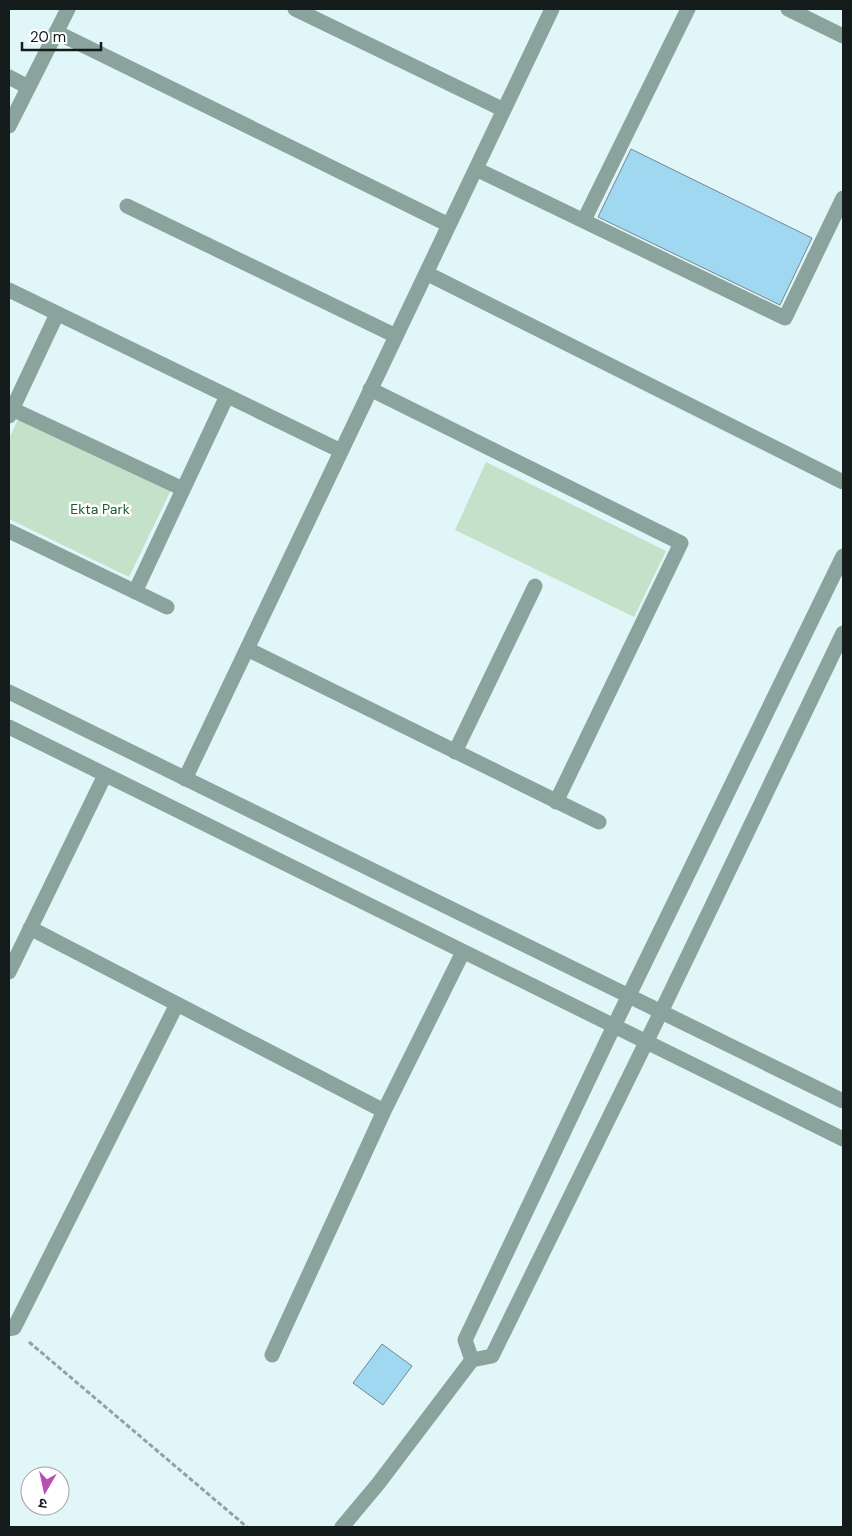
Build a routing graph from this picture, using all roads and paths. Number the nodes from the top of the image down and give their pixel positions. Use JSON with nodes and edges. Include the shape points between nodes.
{"nodes":[{"id":1,"x":68,"y":9,"type":"edge"},
{"id":2,"x":295,"y":9,"type":"edge"},
{"id":3,"x":552,"y":9,"type":"edge"},
{"id":4,"x":688,"y":9,"type":"edge"},
{"id":5,"x":788,"y":9,"type":"edge"},
{"id":6,"x":56,"y":32,"type":"junction"},
{"id":7,"x":843,"y":36,"type":"edge"},
{"id":8,"x":9,"y":77,"type":"edge"},
{"id":9,"x":28,"y":87,"type":"junction"},
{"id":10,"x":504,"y":110,"type":"junction"},
{"id":11,"x":9,"y":126,"type":"edge"},
{"id":12,"x":476,"y":169,"type":"junction"},
{"id":13,"x":843,"y":198,"type":"edge"},
{"id":14,"x":127,"y":206,"type":"dead end"},
{"id":15,"x":584,"y":220,"type":"junction"},
{"id":16,"x":449,"y":226,"type":"junction"},
{"id":17,"x":426,"y":273,"type":"junction"},
{"id":18,"x":9,"y":290,"type":"edge"},
{"id":19,"x":57,"y":314,"type":"junction"},
{"id":20,"x":396,"y":336,"type":"junction"},
{"id":21,"x":370,"y":389,"type":"junction"},
{"id":22,"x":227,"y":396,"type":"junction"},
{"id":23,"x":10,"y":412,"type":"edge"},
{"id":24,"x":341,"y":451,"type":"junction"},
{"id":25,"x":843,"y":482,"type":"edge"},
{"id":26,"x":183,"y":490,"type":"junction"},
{"id":27,"x":9,"y":531,"type":"edge"},
{"id":28,"x":843,"y":556,"type":"edge"},
{"id":29,"x":535,"y":586,"type":"dead end"},
{"id":30,"x":135,"y":592,"type":"junction"},
{"id":31,"x":167,"y":607,"type":"dead end"},
{"id":32,"x":843,"y":633,"type":"edge"},
{"id":33,"x":247,"y":649,"type":"junction"},
{"id":34,"x":9,"y":692,"type":"edge"},
{"id":35,"x":9,"y":727,"type":"edge"},
{"id":36,"x":455,"y":752,"type":"junction"},
{"id":37,"x":105,"y":775,"type":"junction"},
{"id":38,"x":185,"y":778,"type":"junction"},
{"id":39,"x":556,"y":802,"type":"junction"},
{"id":40,"x":598,"y":822,"type":"dead end"},
{"id":41,"x":30,"y":928,"type":"junction"},
{"id":42,"x":463,"y":952,"type":"junction"},
{"id":43,"x":9,"y":972,"type":"edge"},
{"id":44,"x":629,"y":996,"type":"junction"},
{"id":45,"x":177,"y":1004,"type":"junction"},
{"id":46,"x":660,"y":1012,"type":"junction"},
{"id":47,"x":614,"y":1026,"type":"junction"},
{"id":48,"x":646,"y":1041,"type":"junction"},
{"id":49,"x":843,"y":1101,"type":"edge"},
{"id":50,"x":384,"y":1111,"type":"junction"},
{"id":51,"x":843,"y":1139,"type":"edge"},
{"id":52,"x":11,"y":1329,"type":"edge"},
{"id":53,"x":272,"y":1355,"type":"dead end"},
{"id":54,"x":472,"y":1360,"type":"junction"},
{"id":55,"x":247,"y":1527,"type":"edge"},
{"id":56,"x":342,"y":1527,"type":"edge"}],
"edges":[{"from":1,"to":6,"type":"street"},
{"from":2,"to":10,"type":"street"},
{"from":3,"to":10,"type":"street"},
{"from":4,"to":15,"type":"street"},
{"from":5,"to":7,"type":"street"},
{"from":6,"to":9,"type":"street"},
{"from":6,"to":16,"type":"street"},
{"from":8,"to":9,"type":"street"},
{"from":9,"to":11,"type":"street"},
{"from":10,"to":12,"type":"street"},
{"from":12,"to":15,"type":"street"},
{"from":12,"to":16,"type":"street"},
{"from":13,"to":15,"type":"street","via":[[785,318]]},
{"from":14,"to":20,"type":"street"},
{"from":16,"to":17,"type":"street"},
{"from":17,"to":20,"type":"street"},
{"from":17,"to":25,"type":"street"},
{"from":18,"to":19,"type":"street"},
{"from":19,"to":22,"type":"street"},
{"from":19,"to":23,"type":"street"},
{"from":20,"to":21,"type":"street"},
{"from":21,"to":24,"type":"street"},
{"from":21,"to":39,"type":"street","via":[[681,543]]},
{"from":22,"to":24,"type":"street"},
{"from":22,"to":26,"type":"street"},
{"from":23,"to":26,"type":"street"},
{"from":24,"to":33,"type":"street"},
{"from":26,"to":30,"type":"street"},
{"from":27,"to":30,"type":"street"},
{"from":28,"to":44,"type":"street"},
{"from":29,"to":36,"type":"street"},
{"from":30,"to":31,"type":"street"},
{"from":32,"to":46,"type":"street"},
{"from":33,"to":36,"type":"street"},
{"from":33,"to":38,"type":"street"},
{"from":34,"to":38,"type":"street"},
{"from":35,"to":37,"type":"street"},
{"from":36,"to":39,"type":"street"},
{"from":37,"to":41,"type":"street"},
{"from":37,"to":42,"type":"street"},
{"from":38,"to":44,"type":"street"},
{"from":39,"to":40,"type":"street"},
{"from":41,"to":43,"type":"street"},
{"from":41,"to":45,"type":"street"},
{"from":42,"to":47,"type":"street"},
{"from":42,"to":50,"type":"street"},
{"from":44,"to":46,"type":"street"},
{"from":44,"to":47,"type":"street"},
{"from":45,"to":50,"type":"street"},
{"from":45,"to":52,"type":"street"},
{"from":46,"to":48,"type":"street"},
{"from":46,"to":49,"type":"street"},
{"from":47,"to":48,"type":"street"},
{"from":47,"to":54,"type":"street","via":[[465,1340]]},
{"from":48,"to":51,"type":"street"},
{"from":48,"to":54,"type":"street","via":[[492,1356]]},
{"from":50,"to":53,"type":"street"},
{"from":52,"to":55,"type":"path"},
{"from":54,"to":56,"type":"street"}]}
